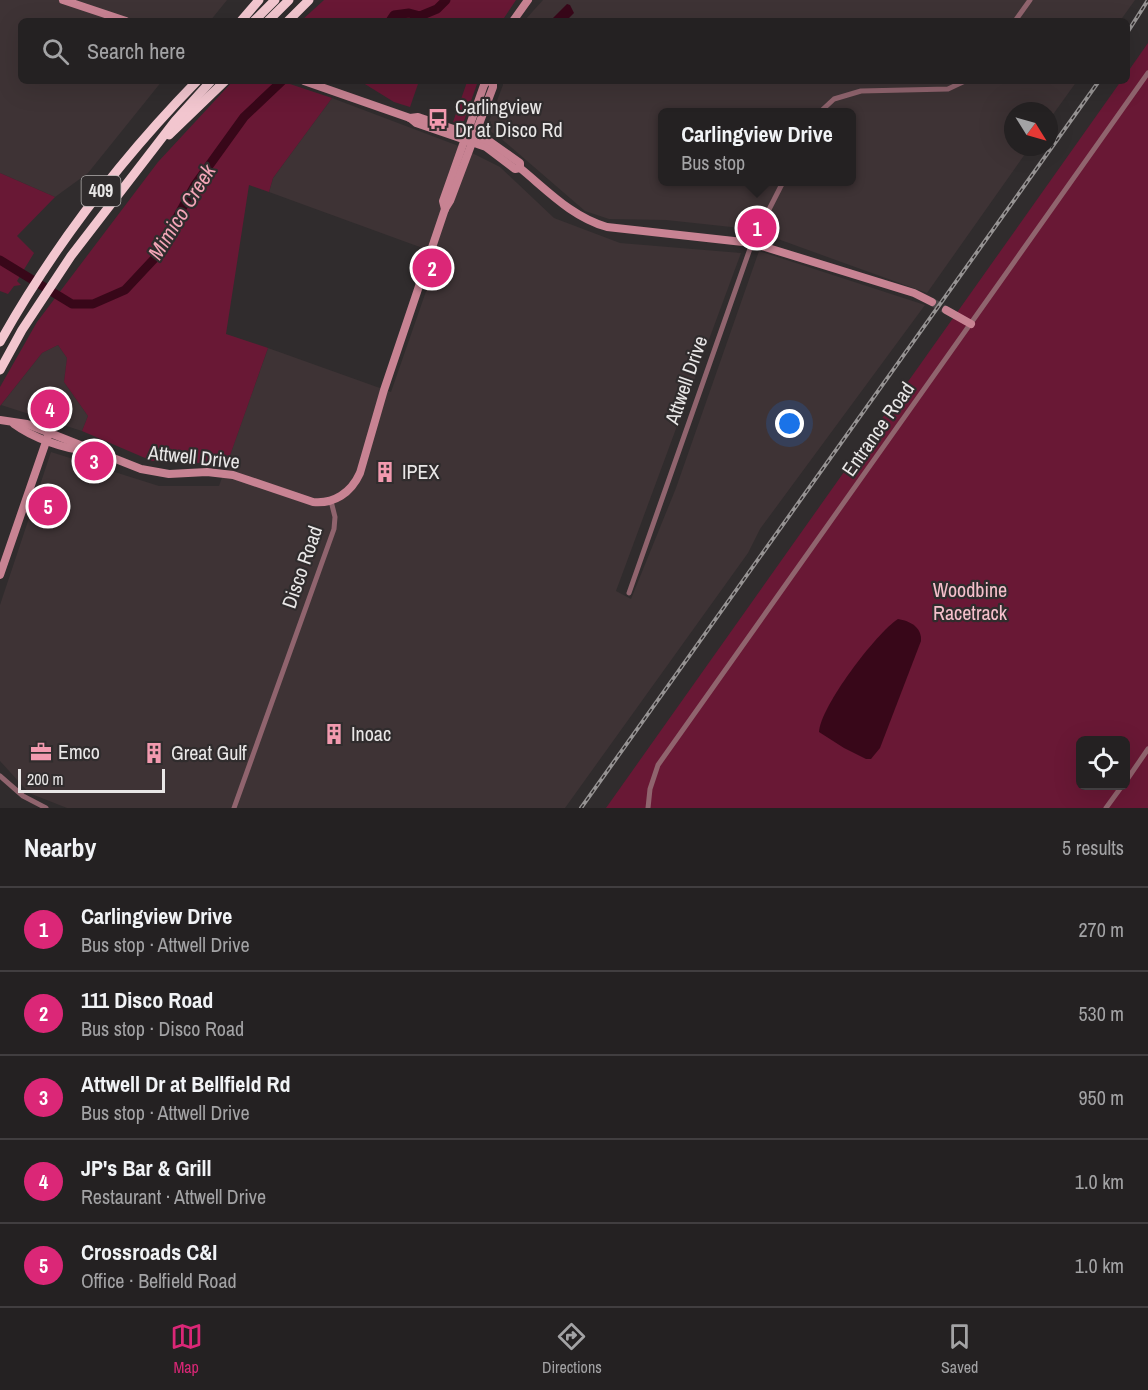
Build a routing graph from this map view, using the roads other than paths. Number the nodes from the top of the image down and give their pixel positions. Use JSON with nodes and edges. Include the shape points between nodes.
{"nodes":[{"id":1,"x":63,"y":0,"type":"edge"},
{"id":2,"x":259,"y":0,"type":"edge"},
{"id":3,"x":275,"y":0,"type":"edge"},
{"id":4,"x":289,"y":0,"type":"edge"},
{"id":5,"x":309,"y":0,"type":"edge"},
{"id":6,"x":528,"y":0,"type":"edge"},
{"id":7,"x":1030,"y":0,"type":"edge"},
{"id":8,"x":117,"y":18,"type":"edge"},
{"id":9,"x":244,"y":18,"type":"edge"},
{"id":10,"x":258,"y":18,"type":"edge"},
{"id":11,"x":271,"y":18,"type":"edge"},
{"id":12,"x":291,"y":18,"type":"edge"},
{"id":13,"x":515,"y":18,"type":"edge"},
{"id":14,"x":1017,"y":18,"type":"edge"},
{"id":15,"x":1148,"y":73,"type":"edge"},
{"id":16,"x":188,"y":84,"type":"edge"},
{"id":17,"x":194,"y":84,"type":"edge"},
{"id":18,"x":208,"y":84,"type":"edge"},
{"id":19,"x":222,"y":84,"type":"edge"},
{"id":20,"x":313,"y":84,"type":"edge"},
{"id":21,"x":486,"y":84,"type":"edge"},
{"id":22,"x":492,"y":84,"type":"edge"},
{"id":23,"x":959,"y":84,"type":"edge"},
{"id":24,"x":824,"y":108,"type":"edge"},
{"id":25,"x":152,"y":128,"type":"junction"},
{"id":26,"x":469,"y":138,"type":"junction"},
{"id":27,"x":158,"y":145,"type":"junction"},
{"id":28,"x":781,"y":186,"type":"edge"},
{"id":29,"x":752,"y":243,"type":"junction"},
{"id":30,"x":932,"y":302,"type":"tunnel mouth"},
{"id":31,"x":946,"y":310,"type":"tunnel mouth"},
{"id":32,"x":971,"y":324,"type":"junction"},
{"id":33,"x":0,"y":342,"type":"edge"},
{"id":34,"x":0,"y":370,"type":"edge"},
{"id":35,"x":0,"y":420,"type":"edge"},
{"id":36,"x":48,"y":436,"type":"junction"},
{"id":37,"x":331,"y":501,"type":"junction"},
{"id":38,"x":0,"y":575,"type":"edge"},
{"id":39,"x":629,"y":592,"type":"dead end"},
{"id":40,"x":1148,"y":749,"type":"edge"},
{"id":41,"x":1130,"y":774,"type":"edge"},
{"id":42,"x":0,"y":776,"type":"edge"},
{"id":43,"x":1119,"y":790,"type":"edge"},
{"id":44,"x":46,"y":808,"type":"edge"},
{"id":45,"x":234,"y":808,"type":"edge"},
{"id":46,"x":648,"y":808,"type":"edge"},
{"id":47,"x":1106,"y":808,"type":"edge"}],
"edges":[{"from":1,"to":8,"type":"main road"},
{"from":2,"to":9,"type":"highway"},
{"from":3,"to":10,"type":"highway"},
{"from":4,"to":11,"type":"highway"},
{"from":5,"to":12,"type":"highway"},
{"from":6,"to":13,"type":"main road"},
{"from":7,"to":14,"type":"street"},
{"from":15,"to":32,"type":"street","name":"Entrance Road"},
{"from":16,"to":25,"type":"highway"},
{"from":17,"to":25,"type":"highway","number":"409"},
{"from":18,"to":27,"type":"highway","number":"409"},
{"from":19,"to":27,"type":"highway"},
{"from":20,"to":26,"type":"main road","via":[[416,123]]},
{"from":21,"to":26,"type":"main road"},
{"from":22,"to":26,"type":"main road"},
{"from":23,"to":24,"type":"street","via":[[948,89],[861,90],[834,99]]},
{"from":25,"to":33,"type":"highway","number":"409","via":[[53,256]]},
{"from":26,"to":29,"type":"main road","via":[[515,169],[520,168],[569,209],[594,224]]},
{"from":26,"to":37,"type":"main road","via":[[443,201],[445,209],[360,473],[348,492]]},
{"from":27,"to":34,"type":"highway","number":"409","via":[[64,264]]},
{"from":28,"to":29,"type":"street","name":"Attwell Drive"},
{"from":29,"to":30,"type":"main road"},
{"from":29,"to":39,"type":"street","name":"Attwell Drive"},
{"from":31,"to":32,"type":"main road"},
{"from":32,"to":46,"type":"street","name":"Entrance Road","via":[[658,765]]},
{"from":35,"to":36,"type":"main road","name":"Attwell Drive","via":[[23,431]]},
{"from":36,"to":37,"type":"main road","name":"Attwell Drive","via":[[74,449],[141,470],[233,475],[313,502]]},
{"from":36,"to":38,"type":"main road"},
{"from":37,"to":45,"type":"street","name":"Disco Road","via":[[335,516],[331,537]]},
{"from":40,"to":41,"type":"street"},
{"from":42,"to":44,"type":"street","via":[[23,796]]},
{"from":43,"to":47,"type":"street"}]}
